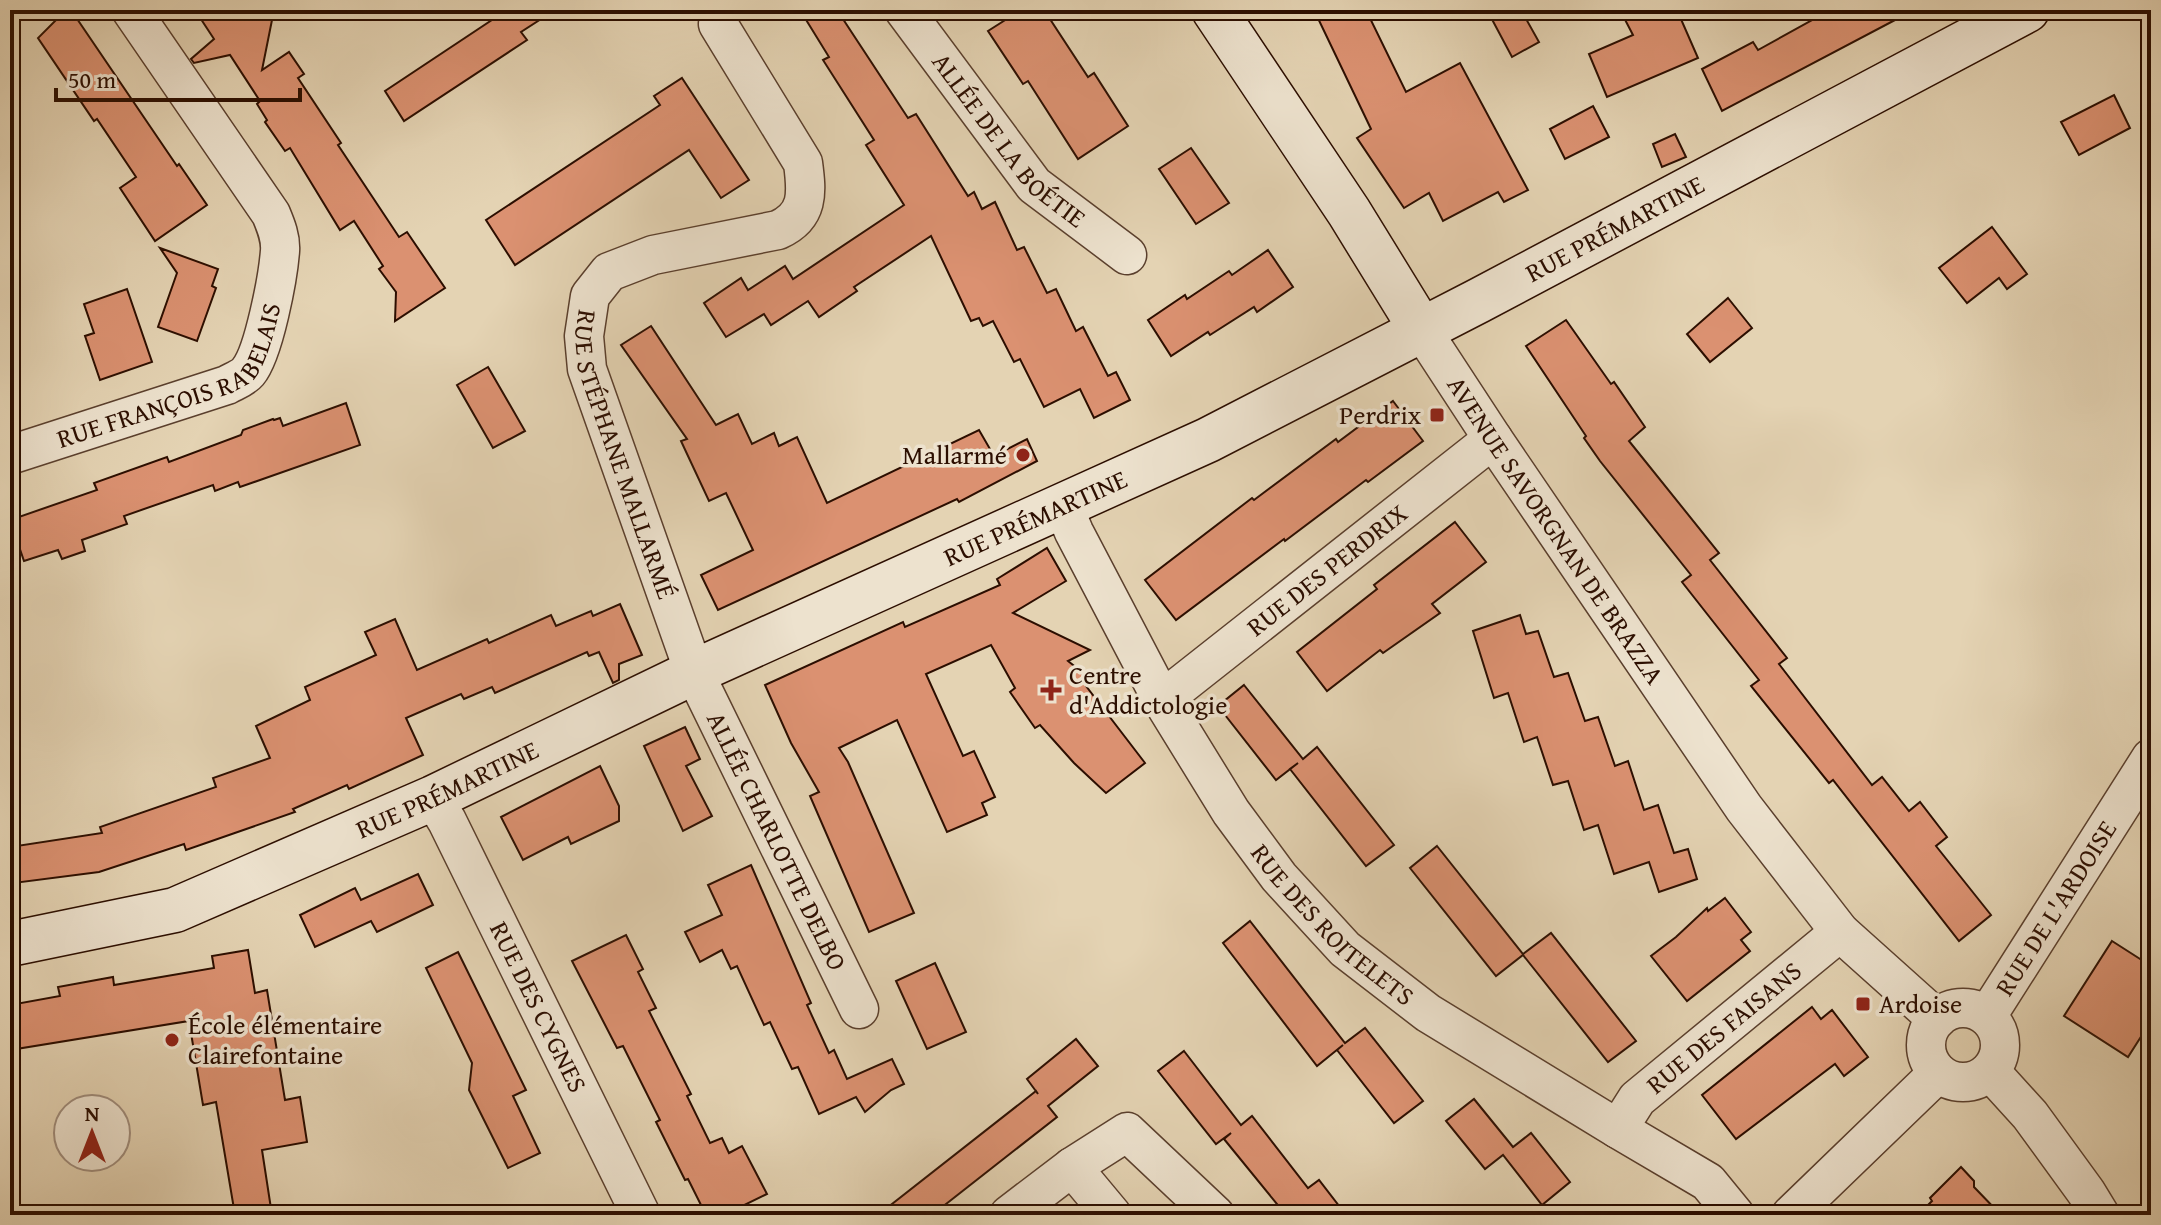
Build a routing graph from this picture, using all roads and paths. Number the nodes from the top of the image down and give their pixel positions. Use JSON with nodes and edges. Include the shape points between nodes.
{"nodes":[{"id":1,"x":131,"y":10,"type":"edge"},
{"id":2,"x":904,"y":10,"type":"edge"},
{"id":3,"x":1214,"y":10,"type":"edge"},
{"id":4,"x":2027,"y":10,"type":"edge"},
{"id":5,"x":718,"y":24,"type":"dead end"},
{"id":6,"x":1127,"y":255,"type":"dead end"},
{"id":7,"x":1421,"y":329,"type":"junction"},
{"id":8,"x":1493,"y":439,"type":"junction"},
{"id":9,"x":10,"y":455,"type":"edge"},
{"id":10,"x":1063,"y":506,"type":"junction"},
{"id":11,"x":694,"y":672,"type":"junction"},
{"id":12,"x":1162,"y":700,"type":"junction"},
{"id":13,"x":2151,"y":758,"type":"edge"},
{"id":14,"x":433,"y":798,"type":"junction"},
{"id":15,"x":2138,"y":805,"type":"edge"},
{"id":16,"x":1840,"y":932,"type":"junction"},
{"id":17,"x":10,"y":944,"type":"edge"},
{"id":18,"x":859,"y":1009,"type":"dead end"},
{"id":19,"x":1987,"y":1016,"type":"junction"},
{"id":20,"x":1937,"y":1019,"type":"junction"},
{"id":21,"x":1990,"y":1071,"type":"junction"},
{"id":22,"x":1938,"y":1073,"type":"junction"},
{"id":23,"x":1618,"y":1129,"type":"junction"},
{"id":24,"x":1072,"y":1167,"type":"junction"},
{"id":25,"x":641,"y":1215,"type":"edge"},
{"id":26,"x":1009,"y":1215,"type":"edge"},
{"id":27,"x":1112,"y":1215,"type":"edge"},
{"id":28,"x":1215,"y":1215,"type":"edge"},
{"id":29,"x":1735,"y":1215,"type":"edge"},
{"id":30,"x":1791,"y":1215,"type":"edge"},
{"id":31,"x":2100,"y":1215,"type":"edge"}],
"edges":[{"from":1,"to":9,"type":"street","name":"RUE FRANÇOIS RABELAIS","via":[[271,214],[280,249],[269,318],[256,360],[246,374],[227,385]]},
{"from":2,"to":6,"type":"street","name":"ALLÉE DE LA BOÉTIE","via":[[1034,185]]},
{"from":3,"to":7,"type":"street","name":"AVENUE SAVORGNAN DE BRAZZA"},
{"from":4,"to":7,"type":"street","name":"RUE PRÉMARTINE"},
{"from":5,"to":11,"type":"street","name":"RUE STÉPHANE MALLARMÉ","via":[[803,163],[803,207],[792,223],[778,230],[653,255],[609,272],[590,296],[584,336],[587,369]]},
{"from":7,"to":8,"type":"street","name":"AVENUE SAVORGNAN DE BRAZZA"},
{"from":7,"to":10,"type":"street","name":"RUE PRÉMARTINE","via":[[1208,440]]},
{"from":8,"to":12,"type":"street","name":"RUE DES PERDRIX"},
{"from":8,"to":16,"type":"street","name":"AVENUE SAVORGNAN DE BRAZZA","via":[[1744,808]]},
{"from":10,"to":11,"type":"street","name":"RUE PRÉMARTINE"},
{"from":10,"to":12,"type":"street","name":"RUE DES ROITELETS"},
{"from":11,"to":14,"type":"street","name":"RUE PRÉMARTINE"},
{"from":11,"to":18,"type":"street","name":"ALLÉE CHARLOTTE DELBO"},
{"from":12,"to":23,"type":"street","name":"RUE DES ROITELETS","via":[[1231,812],[1279,877],[1345,949],[1428,1013]]},
{"from":13,"to":15,"type":"street","name":"RUE DE L'ARDOISE"},
{"from":14,"to":17,"type":"street","name":"RUE PRÉMARTINE","via":[[175,910]]},
{"from":14,"to":25,"type":"street","name":"RUE DES CYGNES"},
{"from":15,"to":19,"type":"street","name":"RUE DE L'ARDOISE"},
{"from":16,"to":20,"type":"street","name":"AVENUE SAVORGNAN DE BRAZZA"},
{"from":16,"to":23,"type":"street","name":"RUE DES FAISANS","via":[[1637,1099]]},
{"from":19,"to":20,"type":"street","via":[[1965,1008]]},
{"from":19,"to":21,"type":"street","via":[[2000,1043]]},
{"from":20,"to":22,"type":"street","via":[[1926,1050]]},
{"from":21,"to":22,"type":"street","via":[[1969,1082]]},
{"from":21,"to":31,"type":"street","via":[[2030,1115]]},
{"from":22,"to":30,"type":"street"},
{"from":23,"to":29,"type":"street","name":"RUE DES ROITELETS","via":[[1708,1182]]},
{"from":24,"to":26,"type":"street"},
{"from":24,"to":27,"type":"street"},
{"from":24,"to":28,"type":"street","via":[[1127,1132]]}]}
